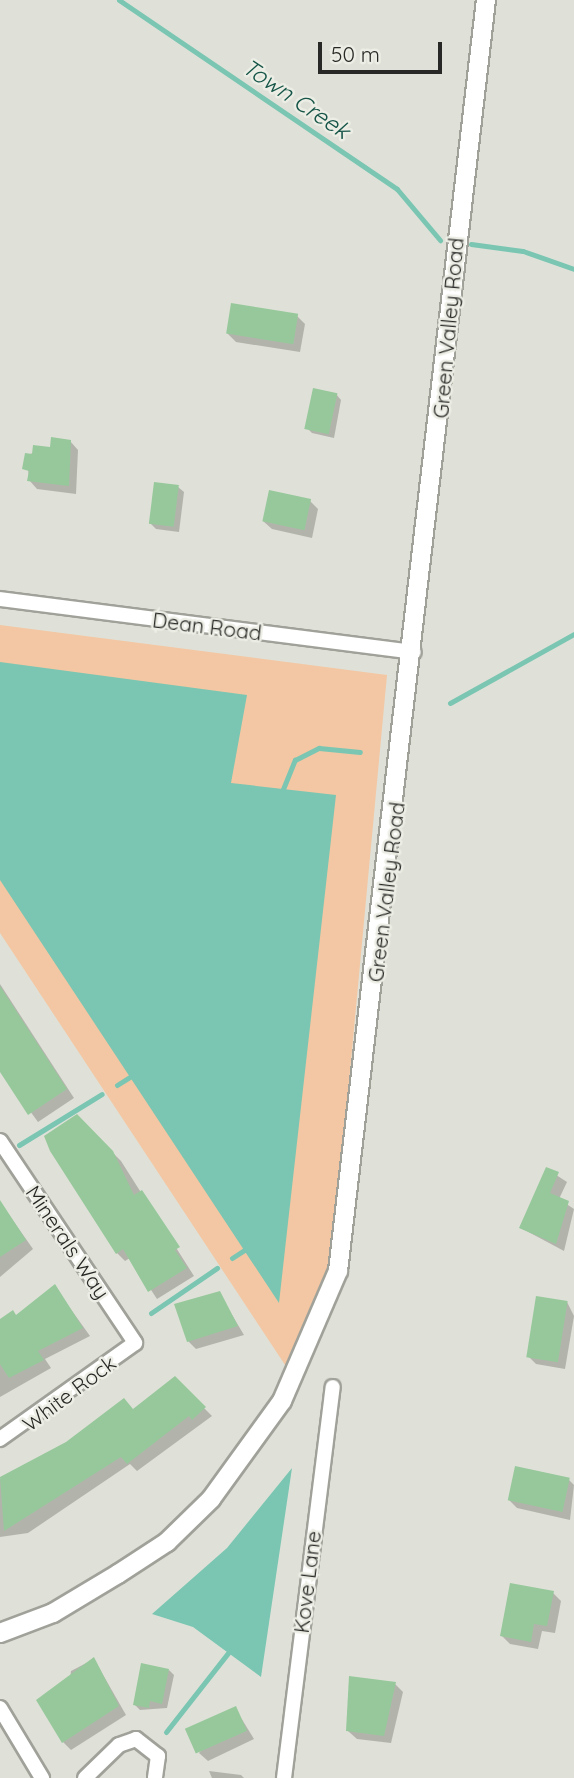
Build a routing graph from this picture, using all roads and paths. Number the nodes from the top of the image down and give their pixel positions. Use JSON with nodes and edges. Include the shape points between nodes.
{"nodes":[{"id":1,"x":486,"y":0,"type":"edge"},
{"id":2,"x":0,"y":599,"type":"edge"},
{"id":3,"x":414,"y":652,"type":"junction"},
{"id":4,"x":2,"y":1150,"type":"edge"},
{"id":5,"x":135,"y":1343,"type":"joint"},
{"id":6,"x":333,"y":1387,"type":"dead end"},
{"id":7,"x":0,"y":1440,"type":"edge"},
{"id":8,"x":0,"y":1633,"type":"edge"},
{"id":9,"x":0,"y":1708,"type":"edge"},
{"id":10,"x":42,"y":1778,"type":"edge"},
{"id":11,"x":85,"y":1778,"type":"edge"},
{"id":12,"x":155,"y":1778,"type":"edge"},
{"id":13,"x":284,"y":1778,"type":"edge"}],
"edges":[{"from":1,"to":3,"type":"street","name":"Green Valley Road"},
{"from":2,"to":3,"type":"street","name":"Dean Road"},
{"from":3,"to":8,"type":"street","name":"Green Valley Road","via":[[345,1236],[310,1347],[262,1433],[167,1542],[53,1613]]},
{"from":4,"to":5,"type":"street","name":"Minerals Way"},
{"from":5,"to":7,"type":"street","name":"White Rock"},
{"from":6,"to":13,"type":"street","name":"Kove Lane"},
{"from":9,"to":10,"type":"street"},
{"from":11,"to":12,"type":"street","via":[[119,1745],[136,1739],[158,1756]]}]}
